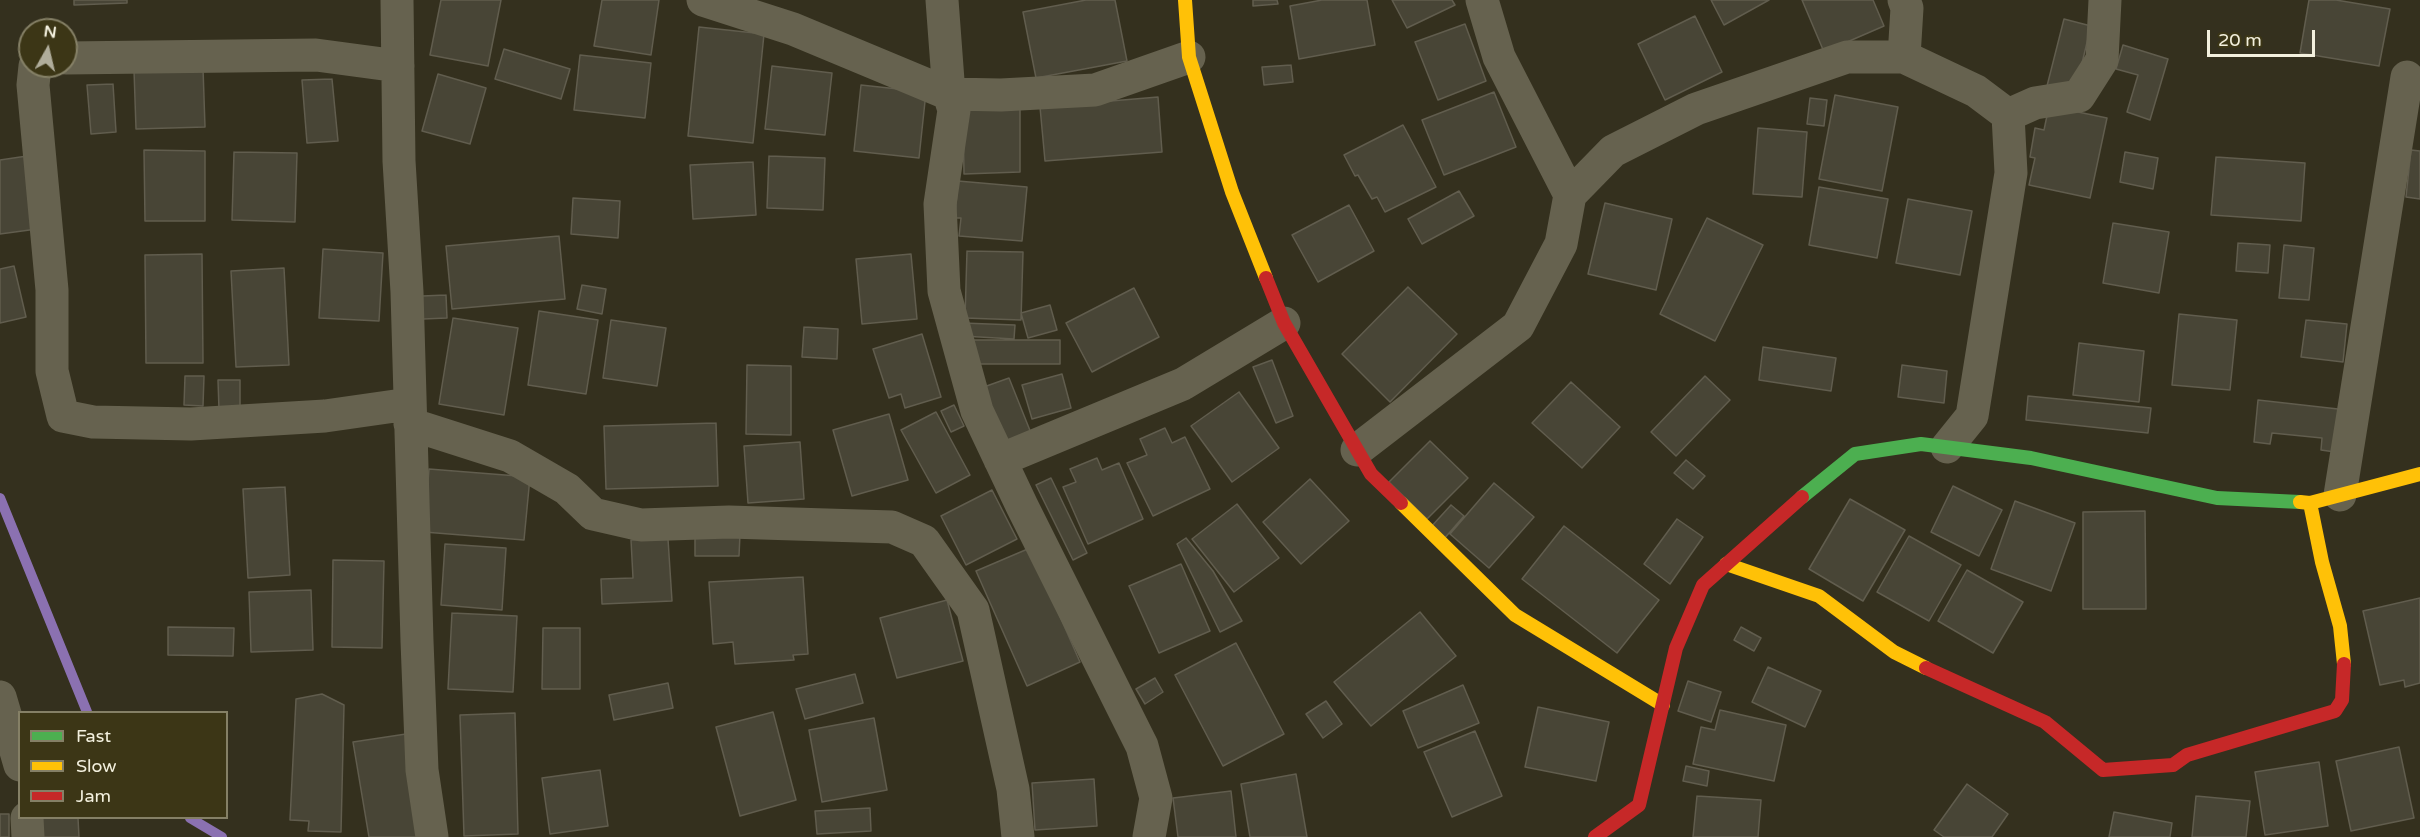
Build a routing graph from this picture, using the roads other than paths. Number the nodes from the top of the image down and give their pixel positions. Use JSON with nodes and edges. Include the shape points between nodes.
{"nodes":[{"id":1,"x":397,"y":0,"type":"edge"},
{"id":2,"x":703,"y":0,"type":"edge"},
{"id":3,"x":942,"y":0,"type":"edge"},
{"id":4,"x":1185,"y":0,"type":"edge"},
{"id":5,"x":1482,"y":0,"type":"edge"},
{"id":6,"x":1904,"y":0,"type":"edge"},
{"id":7,"x":2105,"y":0,"type":"edge"},
{"id":8,"x":1189,"y":57,"type":"junction"},
{"id":9,"x":1904,"y":57,"type":"junction"},
{"id":10,"x":78,"y":58,"type":"edge"},
{"id":11,"x":398,"y":66,"type":"junction"},
{"id":12,"x":2407,"y":77,"type":"dead end"},
{"id":13,"x":34,"y":78,"type":"edge"},
{"id":14,"x":949,"y":94,"type":"junction"},
{"id":15,"x":2008,"y":115,"type":"junction"},
{"id":16,"x":1570,"y":195,"type":"junction"},
{"id":17,"x":1284,"y":323,"type":"junction"},
{"id":18,"x":410,"y":414,"type":"junction"},
{"id":19,"x":1947,"y":447,"type":"junction"},
{"id":20,"x":1357,"y":450,"type":"junction"},
{"id":21,"x":1000,"y":460,"type":"junction"},
{"id":22,"x":2420,"y":474,"type":"edge"},
{"id":23,"x":2325,"y":499,"type":"junction"},
{"id":24,"x":1726,"y":564,"type":"junction"},
{"id":25,"x":0,"y":697,"type":"edge"},
{"id":26,"x":1664,"y":705,"type":"junction"},
{"id":27,"x":18,"y":758,"type":"edge"},
{"id":28,"x":27,"y":819,"type":"edge"},
{"id":29,"x":28,"y":837,"type":"edge"},
{"id":30,"x":432,"y":837,"type":"edge"},
{"id":31,"x":1018,"y":837,"type":"edge"},
{"id":32,"x":1149,"y":837,"type":"edge"},
{"id":33,"x":1595,"y":837,"type":"edge"}],
"edges":[{"from":1,"to":11,"type":"street"},
{"from":2,"to":14,"type":"street","via":[[793,29]]},
{"from":3,"to":14,"type":"street"},
{"from":4,"to":8,"type":"street"},
{"from":5,"to":16,"type":"street","via":[[1499,57]]},
{"from":6,"to":9,"type":"street"},
{"from":7,"to":15,"type":"street","via":[[2102,60],[2079,96],[2035,103]]},
{"from":8,"to":14,"type":"street","via":[[1095,90]]},
{"from":8,"to":17,"type":"street","via":[[1232,192]]},
{"from":9,"to":15,"type":"street","via":[[1976,91]]},
{"from":9,"to":16,"type":"street","via":[[1846,57],[1696,109],[1613,151]]},
{"from":10,"to":11,"type":"street","via":[[316,55]]},
{"from":11,"to":18,"type":"street"},
{"from":12,"to":23,"type":"street"},
{"from":13,"to":18,"type":"street","via":[[52,290],[52,371],[63,416],[93,422],[191,424]]},
{"from":14,"to":21,"type":"street","via":[[954,110],[940,204],[944,291],[977,411]]},
{"from":15,"to":19,"type":"street","via":[[2011,173],[1972,416]]},
{"from":16,"to":20,"type":"street","via":[[1561,244],[1518,326]]},
{"from":17,"to":20,"type":"street"},
{"from":17,"to":21,"type":"street","via":[[1183,384]]},
{"from":18,"to":30,"type":"street","via":[[422,770]]},
{"from":18,"to":31,"type":"street","via":[[510,456],[567,489],[593,514],[641,525],[729,522],[892,527],[924,541],[973,610],[1013,789]]},
{"from":19,"to":23,"type":"street","via":[[2031,458],[2217,498]]},
{"from":19,"to":24,"type":"street","via":[[1921,444],[1855,454]]},
{"from":20,"to":26,"type":"street","via":[[1371,474],[1515,615]]},
{"from":21,"to":32,"type":"street","via":[[1142,746],[1156,798]]},
{"from":22,"to":23,"type":"street"},
{"from":23,"to":24,"type":"street","via":[[2322,562],[2340,626],[2345,671],[2342,700],[2335,711],[2187,755],[2173,765],[2103,770],[2045,722],[1894,652],[1819,596]]},
{"from":24,"to":26,"type":"street","via":[[1703,585],[1676,648]]},
{"from":25,"to":27,"type":"street"},
{"from":26,"to":33,"type":"street","via":[[1639,806]]},
{"from":28,"to":29,"type":"street"}]}
